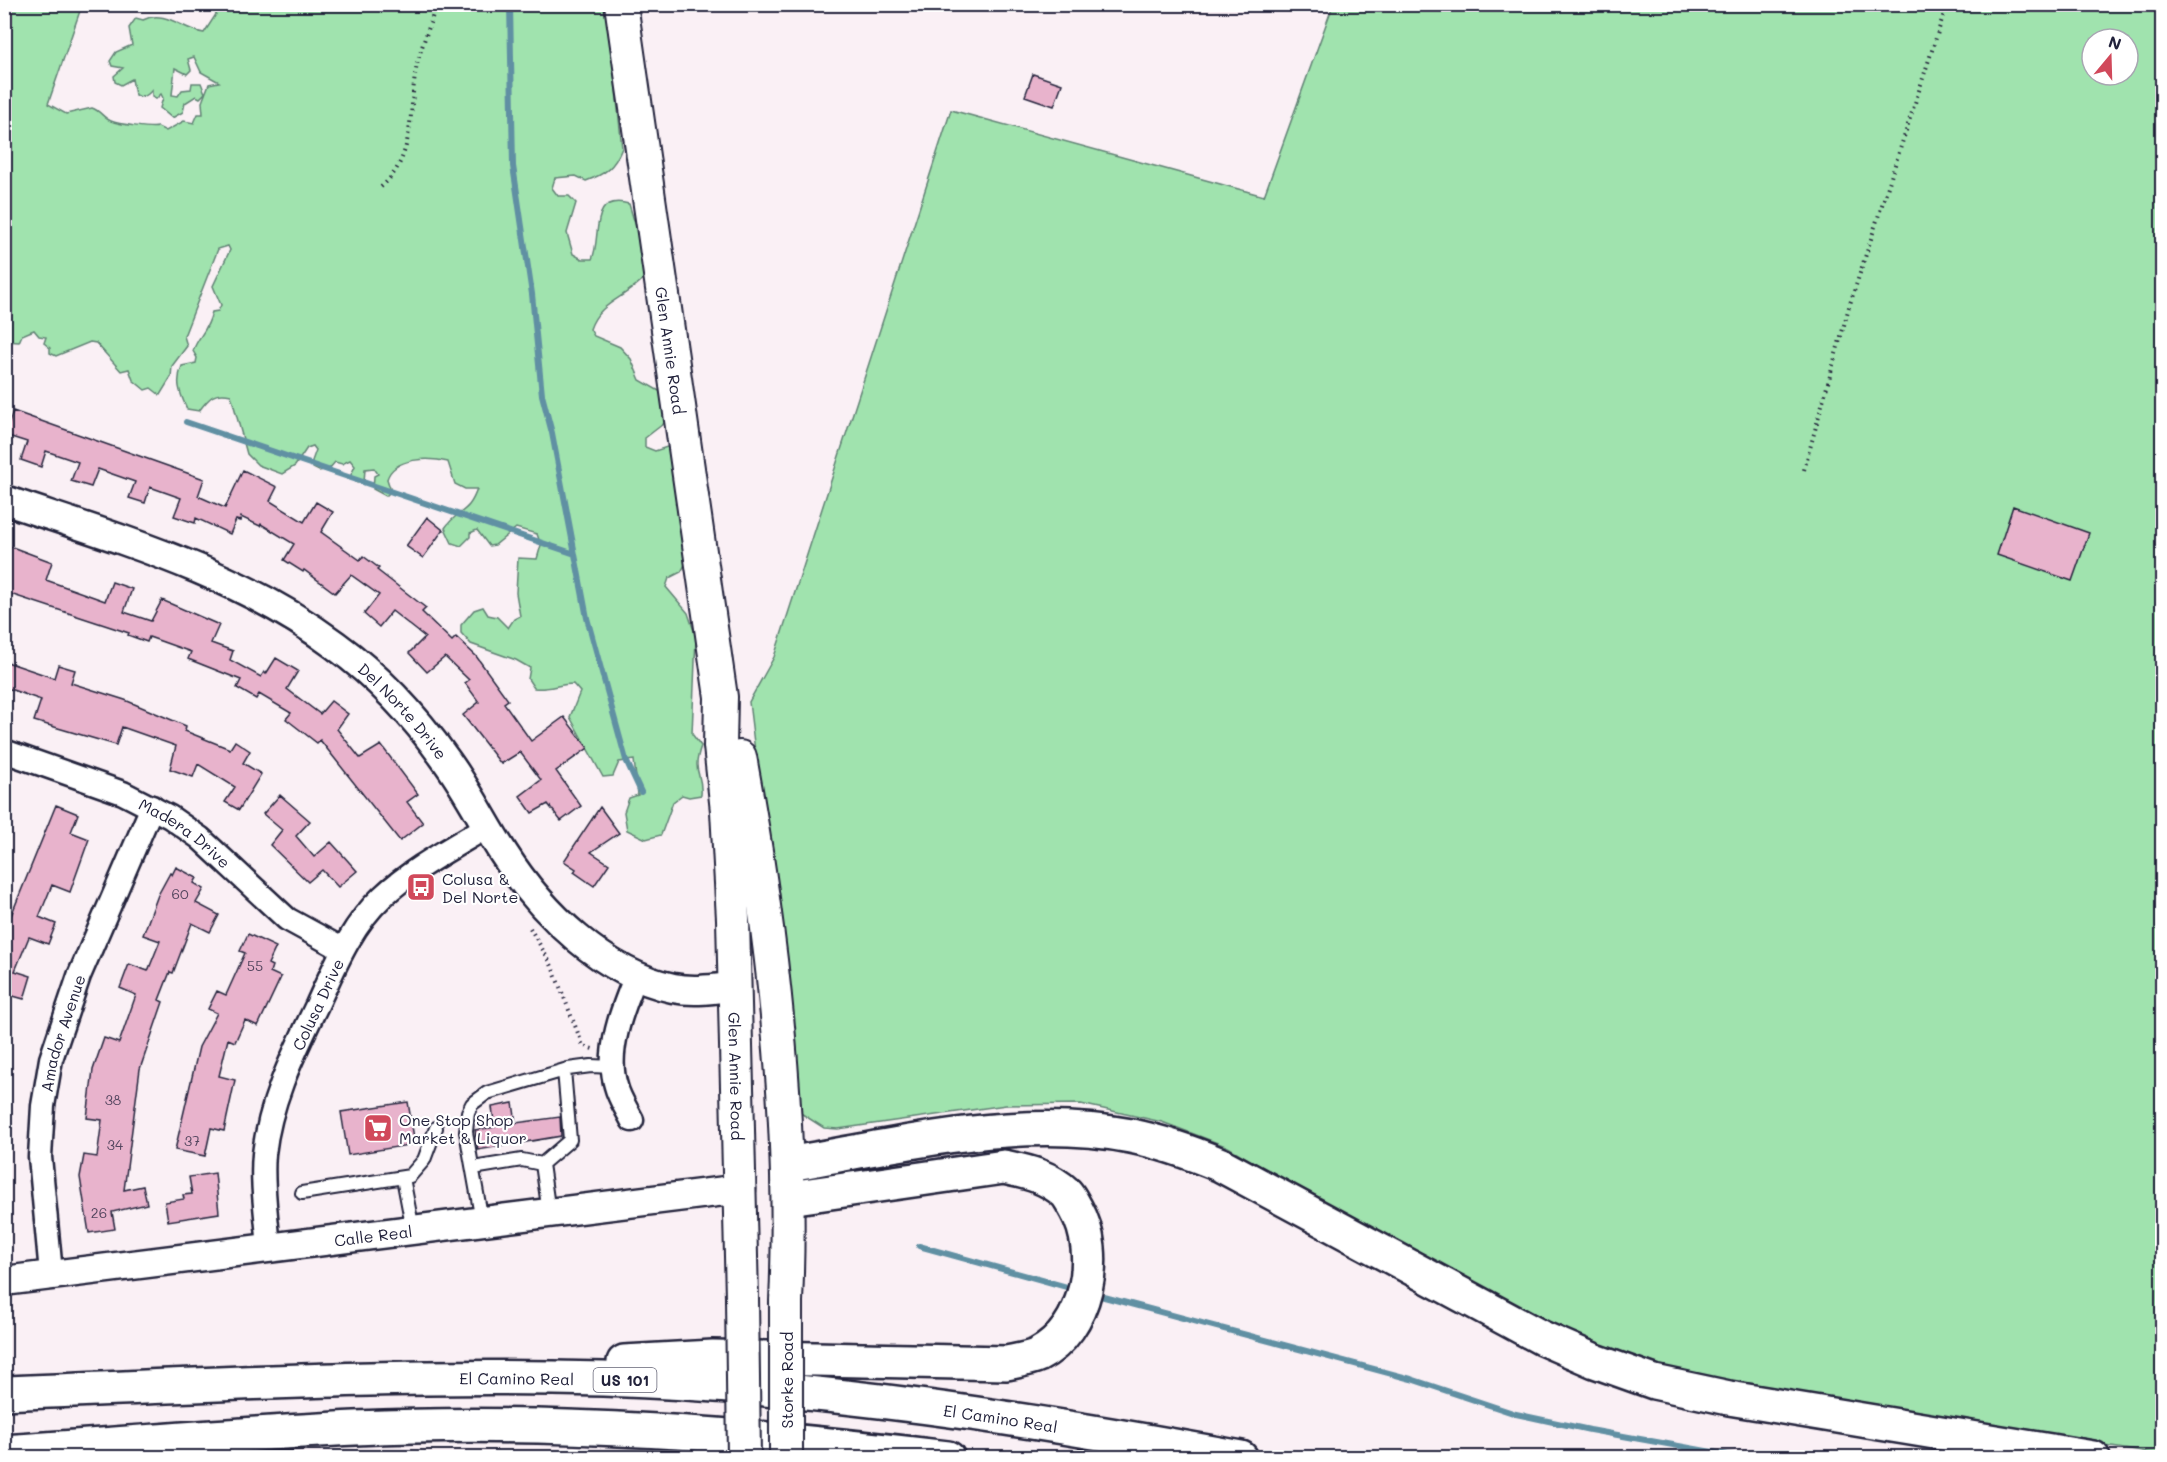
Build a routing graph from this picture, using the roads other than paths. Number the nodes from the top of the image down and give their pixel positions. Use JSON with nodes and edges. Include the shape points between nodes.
{"nodes":[{"id":1,"x":621,"y":4,"type":"edge"},
{"id":2,"x":4,"y":500,"type":"edge"},
{"id":3,"x":721,"y":697,"type":"junction"},
{"id":4,"x":4,"y":751,"type":"edge"},
{"id":5,"x":152,"y":807,"type":"junction"},
{"id":6,"x":488,"y":826,"type":"junction"},
{"id":7,"x":342,"y":949,"type":"junction"},
{"id":8,"x":636,"y":976,"type":"junction"},
{"id":9,"x":733,"y":987,"type":"junction"},
{"id":10,"x":613,"y":1067,"type":"junction"},
{"id":11,"x":564,"y":1070,"type":"junction"},
{"id":12,"x":632,"y":1120,"type":"dead end"},
{"id":13,"x":436,"y":1128,"type":"dead end"},
{"id":14,"x":542,"y":1164,"type":"junction"},
{"id":15,"x":788,"y":1164,"type":"junction"},
{"id":16,"x":473,"y":1168,"type":"junction"},
{"id":17,"x":403,"y":1178,"type":"junction"},
{"id":18,"x":741,"y":1189,"type":"junction"},
{"id":19,"x":302,"y":1193,"type":"dead end"},
{"id":20,"x":789,"y":1198,"type":"junction"},
{"id":21,"x":549,"y":1213,"type":"junction"},
{"id":22,"x":482,"y":1221,"type":"junction"},
{"id":23,"x":413,"y":1230,"type":"junction"},
{"id":24,"x":269,"y":1249,"type":"junction"},
{"id":25,"x":51,"y":1273,"type":"junction"},
{"id":26,"x":4,"y":1281,"type":"edge"},
{"id":27,"x":786,"y":1302,"type":"joint"},
{"id":28,"x":364,"y":1379,"type":"junction"},
{"id":29,"x":4,"y":1393,"type":"edge"},
{"id":30,"x":4,"y":1452,"type":"edge"},
{"id":31,"x":744,"y":1458,"type":"edge"},
{"id":32,"x":786,"y":1458,"type":"edge"},
{"id":33,"x":948,"y":1458,"type":"edge"},
{"id":34,"x":1241,"y":1458,"type":"edge"},
{"id":35,"x":2093,"y":1458,"type":"edge"}],
"edges":[{"from":1,"to":3,"type":"main road","name":"Glen Annie Road"},
{"from":2,"to":6,"type":"street","name":"Del Norte Drive","via":[[206,571],[303,622],[377,679],[403,705],[448,762]]},
{"from":3,"to":9,"type":"main road","name":"Glen Annie Road","via":[[720,746],[731,879]]},
{"from":3,"to":15,"type":"main road","name":"Glen Annie Road","via":[[738,746],[762,889]]},
{"from":4,"to":5,"type":"street","name":"Madera Drive","via":[[84,777]]},
{"from":5,"to":7,"type":"street","name":"Madera Drive","via":[[200,838],[287,919]]},
{"from":5,"to":25,"type":"street","name":"Amador Avenue","via":[[83,967],[51,1059],[40,1157]]},
{"from":6,"to":7,"type":"street","name":"Colusa Drive","via":[[409,875],[381,898]]},
{"from":6,"to":8,"type":"street","name":"Del Norte Drive","via":[[524,882],[556,918],[593,950]]},
{"from":7,"to":24,"type":"street","name":"Colusa Drive","via":[[290,1062],[268,1127],[263,1183]]},
{"from":8,"to":9,"type":"street","name":"Del Norte Drive","via":[[699,991]]},
{"from":8,"to":10,"type":"street","via":[[616,1035]]},
{"from":9,"to":18,"type":"main road","name":"Glen Annie Road"},
{"from":10,"to":11,"type":"lane"},
{"from":10,"to":12,"type":"street","via":[[615,1083]]},
{"from":11,"to":14,"type":"lane","via":[[570,1140]]},
{"from":11,"to":16,"type":"lane","via":[[488,1093],[472,1104],[466,1131]]},
{"from":13,"to":17,"type":"lane","via":[[420,1167]]},
{"from":14,"to":16,"type":"lane","via":[[522,1160]]},
{"from":14,"to":21,"type":"lane"},
{"from":15,"to":18,"type":"main road"},
{"from":15,"to":20,"type":"main road","name":"Glen Annie Road"},
{"from":15,"to":35,"type":"highway","via":[[978,1132],[1069,1128],[1130,1135],[1180,1148],[1221,1165],[1483,1309],[1595,1361],[1654,1382]]},
{"from":16,"to":22,"type":"lane"},
{"from":17,"to":19,"type":"lane"},
{"from":17,"to":23,"type":"lane"},
{"from":18,"to":20,"type":"main road"},
{"from":18,"to":21,"type":"street","name":"Calle Real"},
{"from":18,"to":31,"type":"main road","name":"Glen Annie Road","bridge":true},
{"from":20,"to":27,"type":"main road","name":"Glen Annie Road"},
{"from":20,"to":28,"type":"highway","via":[[1004,1167],[1037,1174],[1067,1194],[1082,1219],[1089,1244],[1087,1288],[1058,1338],[1038,1355],[1007,1363],[713,1357]]},
{"from":21,"to":22,"type":"street","name":"Calle Real"},
{"from":22,"to":23,"type":"street","name":"Calle Real"},
{"from":23,"to":24,"type":"street","name":"Calle Real"},
{"from":24,"to":25,"type":"street","name":"Calle Real"},
{"from":25,"to":26,"type":"street","name":"Calle Real"},
{"from":27,"to":32,"type":"main road","name":"Storke Road","bridge":true},
{"from":28,"to":29,"type":"highway","name":"El Camino Real","number":"US 101"},
{"from":28,"to":34,"type":"highway","name":"El Camino Real","number":"US 101","via":[[603,1379],[814,1394],[1064,1425]]},
{"from":30,"to":33,"type":"highway","via":[[356,1428],[496,1427],[713,1434],[831,1443]]}]}
